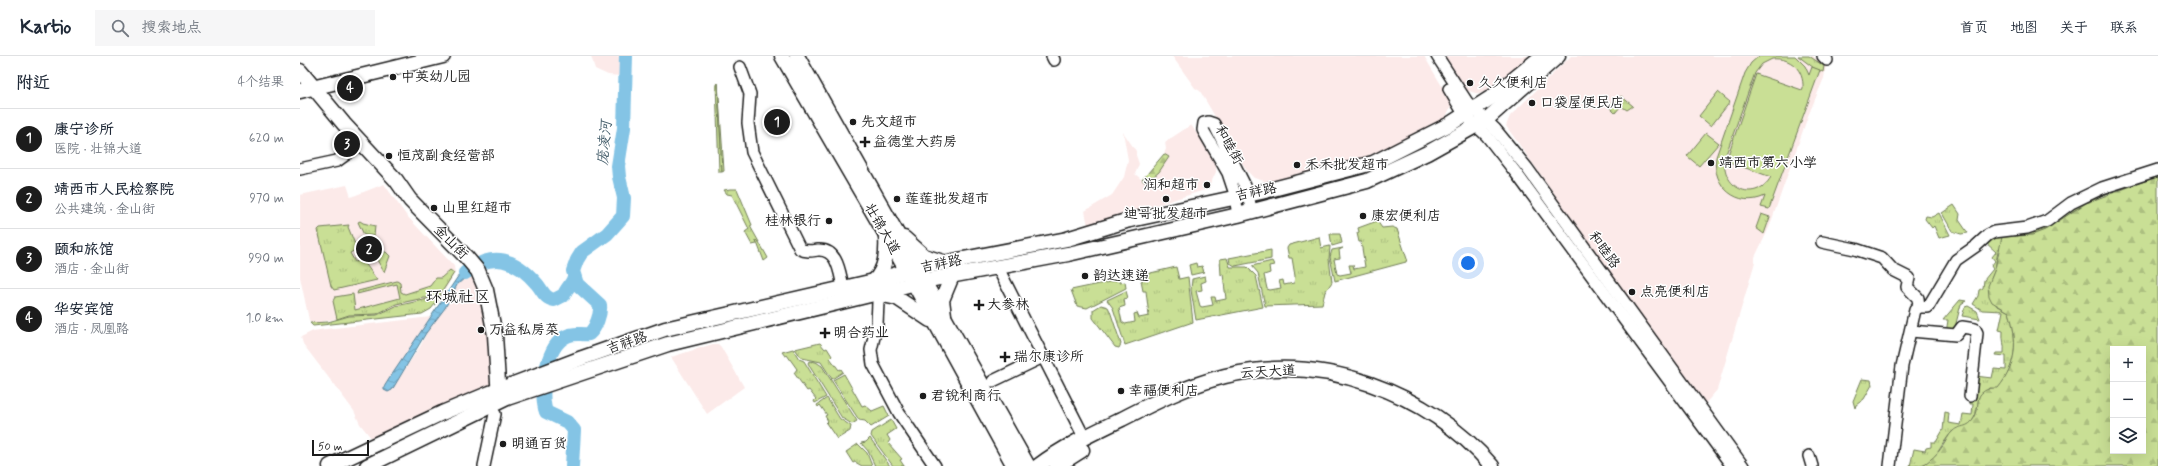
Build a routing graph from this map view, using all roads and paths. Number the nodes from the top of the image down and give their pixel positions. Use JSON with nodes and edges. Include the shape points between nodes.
{"nodes":[{"id":1,"x":413,"y":56,"type":"edge"},
{"id":2,"x":443,"y":56,"type":"edge"},
{"id":3,"x":782,"y":56,"type":"edge"},
{"id":4,"x":797,"y":56,"type":"edge"},
{"id":5,"x":1429,"y":56,"type":"edge"},
{"id":6,"x":1436,"y":56,"type":"edge"},
{"id":7,"x":1542,"y":56,"type":"edge"},
{"id":8,"x":1558,"y":56,"type":"edge"},
{"id":9,"x":740,"y":67,"type":"dead end"},
{"id":10,"x":305,"y":83,"type":"edge"},
{"id":11,"x":1468,"y":111,"type":"junction"},
{"id":12,"x":1481,"y":122,"type":"junction"},
{"id":13,"x":359,"y":145,"type":"junction"},
{"id":14,"x":300,"y":169,"type":"edge"},
{"id":15,"x":2158,"y":170,"type":"edge"},
{"id":16,"x":1249,"y":194,"type":"junction"},
{"id":17,"x":1234,"y":197,"type":"junction"},
{"id":18,"x":1178,"y":209,"type":"junction"},
{"id":19,"x":1252,"y":212,"type":"junction"},
{"id":20,"x":1238,"y":215,"type":"junction"},
{"id":21,"x":1181,"y":227,"type":"junction"},
{"id":22,"x":890,"y":231,"type":"junction"},
{"id":23,"x":1822,"y":242,"type":"dead end"},
{"id":24,"x":946,"y":263,"type":"junction"},
{"id":25,"x":473,"y":268,"type":"junction"},
{"id":26,"x":1000,"y":272,"type":"dead end"},
{"id":27,"x":915,"y":276,"type":"junction"},
{"id":28,"x":952,"y":276,"type":"junction"},
{"id":29,"x":842,"y":282,"type":"dead end"},
{"id":30,"x":875,"y":293,"type":"junction"},
{"id":31,"x":1919,"y":307,"type":"junction"},
{"id":32,"x":940,"y":321,"type":"junction"},
{"id":33,"x":1911,"y":331,"type":"junction"},
{"id":34,"x":1043,"y":358,"type":"junction"},
{"id":35,"x":992,"y":381,"type":"dead end"},
{"id":36,"x":1970,"y":396,"type":"dead end"},
{"id":37,"x":497,"y":401,"type":"junction"},
{"id":38,"x":1083,"y":435,"type":"dead end"},
{"id":39,"x":330,"y":466,"type":"edge"},
{"id":40,"x":367,"y":466,"type":"edge"},
{"id":41,"x":484,"y":466,"type":"edge"},
{"id":42,"x":935,"y":466,"type":"edge"},
{"id":43,"x":1014,"y":466,"type":"edge"},
{"id":44,"x":1028,"y":466,"type":"edge"},
{"id":45,"x":1038,"y":466,"type":"edge"},
{"id":46,"x":1057,"y":466,"type":"edge"},
{"id":47,"x":1482,"y":466,"type":"edge"},
{"id":48,"x":1492,"y":466,"type":"edge"},
{"id":49,"x":1732,"y":466,"type":"edge"},
{"id":50,"x":1743,"y":466,"type":"edge"},
{"id":51,"x":1890,"y":466,"type":"edge"}],
"edges":[{"from":1,"to":10,"type":"main road"},
{"from":2,"to":10,"type":"main road"},
{"from":3,"to":22,"type":"main road","name":"壮锦大道"},
{"from":4,"to":22,"type":"main road","name":"壮锦大道"},
{"from":5,"to":11,"type":"street","name":"和睦路"},
{"from":6,"to":11,"type":"street","name":"和睦路"},
{"from":7,"to":11,"type":"main road","name":"吉祥路","via":[[1492,97]]},
{"from":8,"to":12,"type":"main road","name":"吉祥路"},
{"from":9,"to":29,"type":"street","via":[[750,94],[748,123],[752,152],[800,249],[805,252],[830,252],[834,256]]},
{"from":10,"to":13,"type":"main road","name":"金山街"},
{"from":10,"to":25,"type":"main road","name":"金山街","via":[[396,180],[410,200]]},
{"from":11,"to":12,"type":"street","name":"和睦路"},
{"from":11,"to":16,"type":"main road","name":"吉祥路","via":[[1425,138],[1373,163]]},
{"from":12,"to":19,"type":"main road","name":"吉祥路","via":[[1427,153],[1367,181]]},
{"from":12,"to":49,"type":"street","name":"和睦路"},
{"from":12,"to":50,"type":"street","name":"和睦路","via":[[1527,168]]},
{"from":13,"to":14,"type":"street","via":[[337,160]]},
{"from":13,"to":25,"type":"main road","name":"金山街","via":[[421,217]]},
{"from":15,"to":31,"type":"street","via":[[2097,191],[2072,203],[2047,221],[2027,228],[1991,233],[1956,260],[1928,307]]},
{"from":16,"to":17,"type":"main road","name":"吉祥路"},
{"from":16,"to":17,"type":"street","name":"和睦街","via":[[1214,124],[1204,123],[1203,130],[1228,173]]},
{"from":16,"to":19,"type":"street","name":"和睦街"},
{"from":17,"to":18,"type":"main road","name":"吉祥路"},
{"from":17,"to":20,"type":"street","name":"和睦街"},
{"from":18,"to":21,"type":"main road"},
{"from":18,"to":24,"type":"main road","name":"吉祥路","via":[[1067,239]]},
{"from":19,"to":20,"type":"main road","name":"吉祥路"},
{"from":20,"to":21,"type":"main road","name":"吉祥路"},
{"from":21,"to":28,"type":"main road","name":"吉祥路","via":[[1068,254]]},
{"from":22,"to":24,"type":"main road","via":[[924,256]]},
{"from":22,"to":27,"type":"main road","name":"壮锦大道"},
{"from":22,"to":30,"type":"main road","via":[[885,263]]},
{"from":23,"to":31,"type":"street","via":[[1882,258],[1893,270],[1909,278],[1908,287],[1918,298]]},
{"from":24,"to":27,"type":"main road","name":"吉祥路"},
{"from":25,"to":37,"type":"main road","name":"金山街","via":[[486,290],[492,316],[497,348]]},
{"from":26,"to":34,"type":"street"},
{"from":27,"to":28,"type":"main road","name":"吉祥路"},
{"from":27,"to":30,"type":"main road","name":"吉祥路"},
{"from":27,"to":32,"type":"main road","name":"壮锦大道"},
{"from":28,"to":32,"type":"main road","via":[[942,300]]},
{"from":30,"to":32,"type":"main road","via":[[897,298]]},
{"from":30,"to":37,"type":"main road","name":"吉祥路","via":[[559,373],[529,384]]},
{"from":30,"to":42,"type":"street","via":[[877,324],[871,350],[873,364],[899,413]]},
{"from":31,"to":33,"type":"street","via":[[1915,310]]},
{"from":32,"to":43,"type":"main road","name":"壮锦大道"},
{"from":32,"to":44,"type":"main road","name":"壮锦大道"},
{"from":33,"to":36,"type":"street","via":[[1956,335],[1962,328],[1975,329],[1977,333]]},
{"from":33,"to":51,"type":"street","via":[[1902,366]]},
{"from":34,"to":35,"type":"street"},
{"from":34,"to":38,"type":"street"},
{"from":37,"to":39,"type":"main road","name":"吉祥路","via":[[442,413]]},
{"from":37,"to":40,"type":"main road","name":"吉祥路"},
{"from":37,"to":41,"type":"street"},
{"from":45,"to":48,"type":"main road","name":"云天大道","via":[[1110,424],[1193,386],[1227,376],[1287,369],[1323,372],[1361,381],[1415,403],[1455,430]]},
{"from":46,"to":47,"type":"main road","name":"云天大道","via":[[1125,426],[1198,392],[1241,382],[1293,378],[1346,385],[1400,404],[1438,426]]}]}
